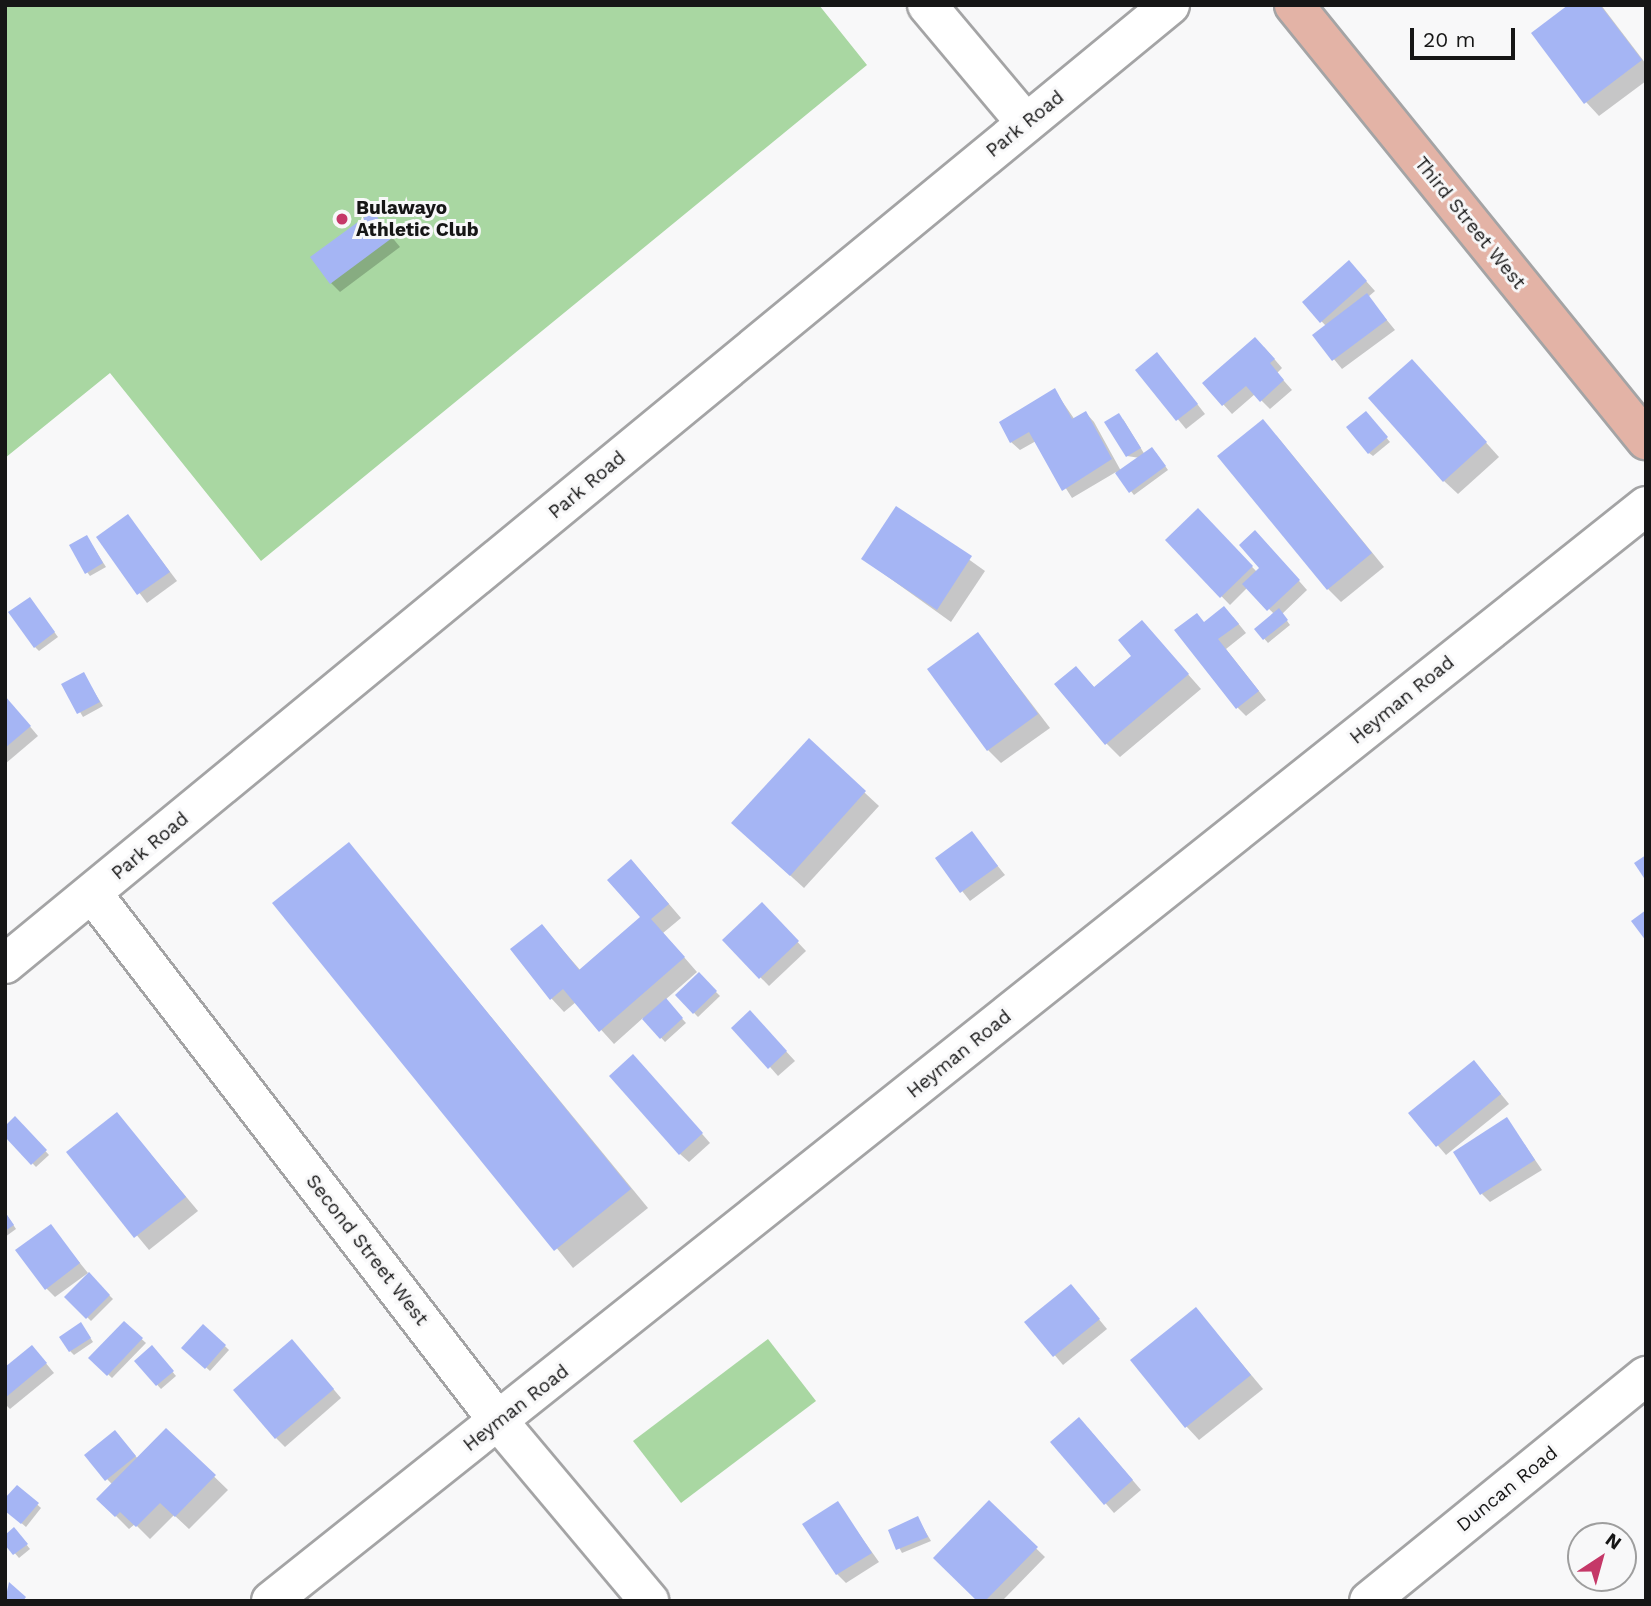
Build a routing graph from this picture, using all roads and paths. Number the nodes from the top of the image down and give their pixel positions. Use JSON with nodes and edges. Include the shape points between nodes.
{"nodes":[{"id":1,"x":927,"y":5,"type":"edge"},
{"id":2,"x":1170,"y":5,"type":"edge"},
{"id":3,"x":1294,"y":5,"type":"edge"},
{"id":4,"x":1026,"y":123,"type":"junction"},
{"id":5,"x":1646,"y":440,"type":"edge"},
{"id":6,"x":1646,"y":506,"type":"edge"},
{"id":7,"x":92,"y":893,"type":"junction"},
{"id":8,"x":5,"y":964,"type":"edge"},
{"id":9,"x":1646,"y":1376,"type":"edge"},
{"id":10,"x":499,"y":1422,"type":"junction"},
{"id":11,"x":271,"y":1601,"type":"edge"},
{"id":12,"x":649,"y":1601,"type":"edge"},
{"id":13,"x":1369,"y":1601,"type":"edge"}],
"edges":[{"from":1,"to":4,"type":"street"},
{"from":2,"to":4,"type":"street","name":"Park Road"},
{"from":3,"to":5,"type":"main road","name":"Third Street West"},
{"from":4,"to":7,"type":"street","name":"Park Road"},
{"from":6,"to":10,"type":"street","name":"Heyman Road"},
{"from":7,"to":8,"type":"street","name":"Park Road"},
{"from":7,"to":10,"type":"street","name":"Second Street West"},
{"from":9,"to":13,"type":"street","name":"Duncan Road"},
{"from":10,"to":11,"type":"street","name":"Heyman Road"},
{"from":10,"to":12,"type":"street","name":"Second Street West"}]}
